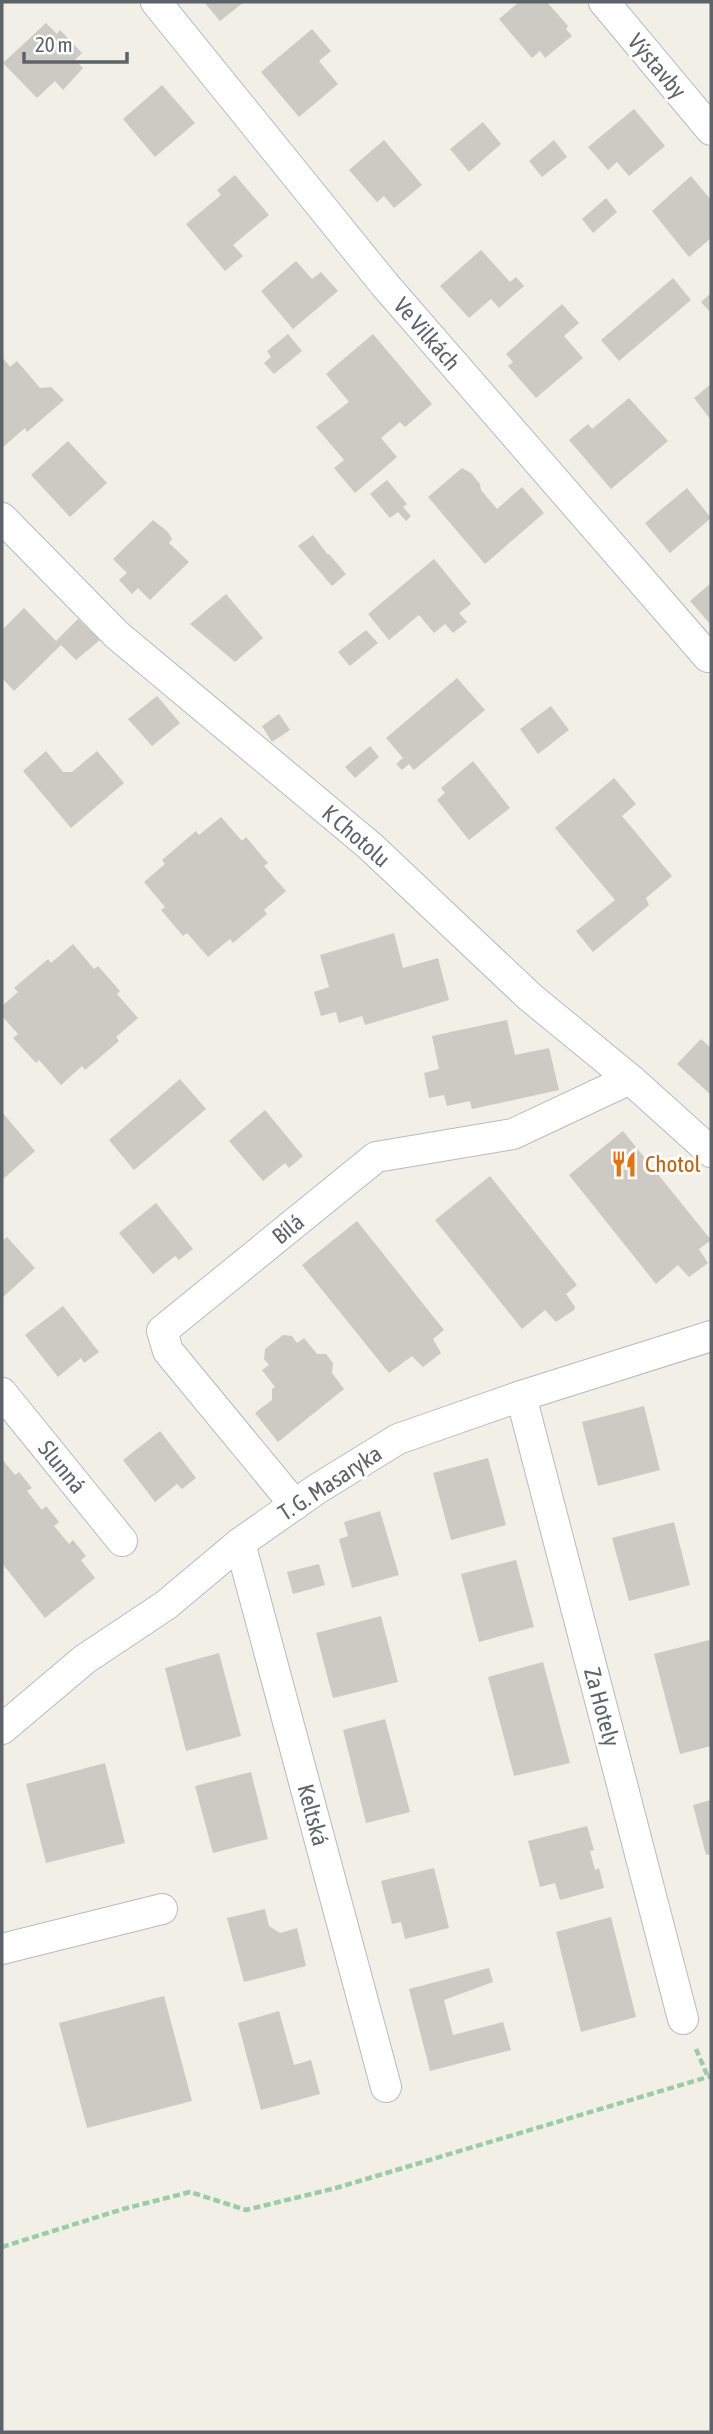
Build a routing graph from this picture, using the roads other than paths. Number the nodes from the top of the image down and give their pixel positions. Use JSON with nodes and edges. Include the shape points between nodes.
{"nodes":[{"id":1,"x":156,"y":2,"type":"edge"},
{"id":2,"x":604,"y":2,"type":"edge"},
{"id":3,"x":711,"y":130,"type":"edge"},
{"id":4,"x":2,"y":518,"type":"edge"},
{"id":5,"x":708,"y":657,"type":"dead end"},
{"id":6,"x":630,"y":1079,"type":"junction"},
{"id":7,"x":711,"y":1153,"type":"edge"},
{"id":8,"x":711,"y":1336,"type":"edge"},
{"id":9,"x":2,"y":1393,"type":"edge"},
{"id":10,"x":521,"y":1396,"type":"junction"},
{"id":11,"x":295,"y":1505,"type":"junction"},
{"id":12,"x":122,"y":1541,"type":"dead end"},
{"id":13,"x":240,"y":1543,"type":"junction"},
{"id":14,"x":2,"y":1729,"type":"edge"},
{"id":15,"x":162,"y":1909,"type":"dead end"},
{"id":16,"x":2,"y":1949,"type":"edge"},
{"id":17,"x":683,"y":2019,"type":"dead end"},
{"id":18,"x":386,"y":2087,"type":"dead end"}],
"edges":[{"from":1,"to":5,"type":"street","name":"Ve Vilkách","via":[[385,285]]},
{"from":2,"to":3,"type":"street","name":"Výstavby"},
{"from":4,"to":6,"type":"street","name":"K Chotolu","via":[[117,635],[370,846],[530,997]]},
{"from":6,"to":7,"type":"street","name":"K Chotolu"},
{"from":6,"to":11,"type":"street","name":"Bílá","via":[[513,1134],[376,1157],[162,1331],[168,1351]]},
{"from":8,"to":10,"type":"street","name":"T. G. Masaryka"},
{"from":9,"to":12,"type":"street","name":"Slunná"},
{"from":10,"to":11,"type":"street","name":"T. G. Masaryka","via":[[398,1439]]},
{"from":10,"to":17,"type":"street","name":"Za Hotely"},
{"from":11,"to":13,"type":"street","name":"T. G. Masaryka"},
{"from":13,"to":14,"type":"street","name":"T. G. Masaryka","via":[[166,1605],[85,1659]]},
{"from":13,"to":18,"type":"street","name":"Keltská"},
{"from":15,"to":16,"type":"street"}]}
